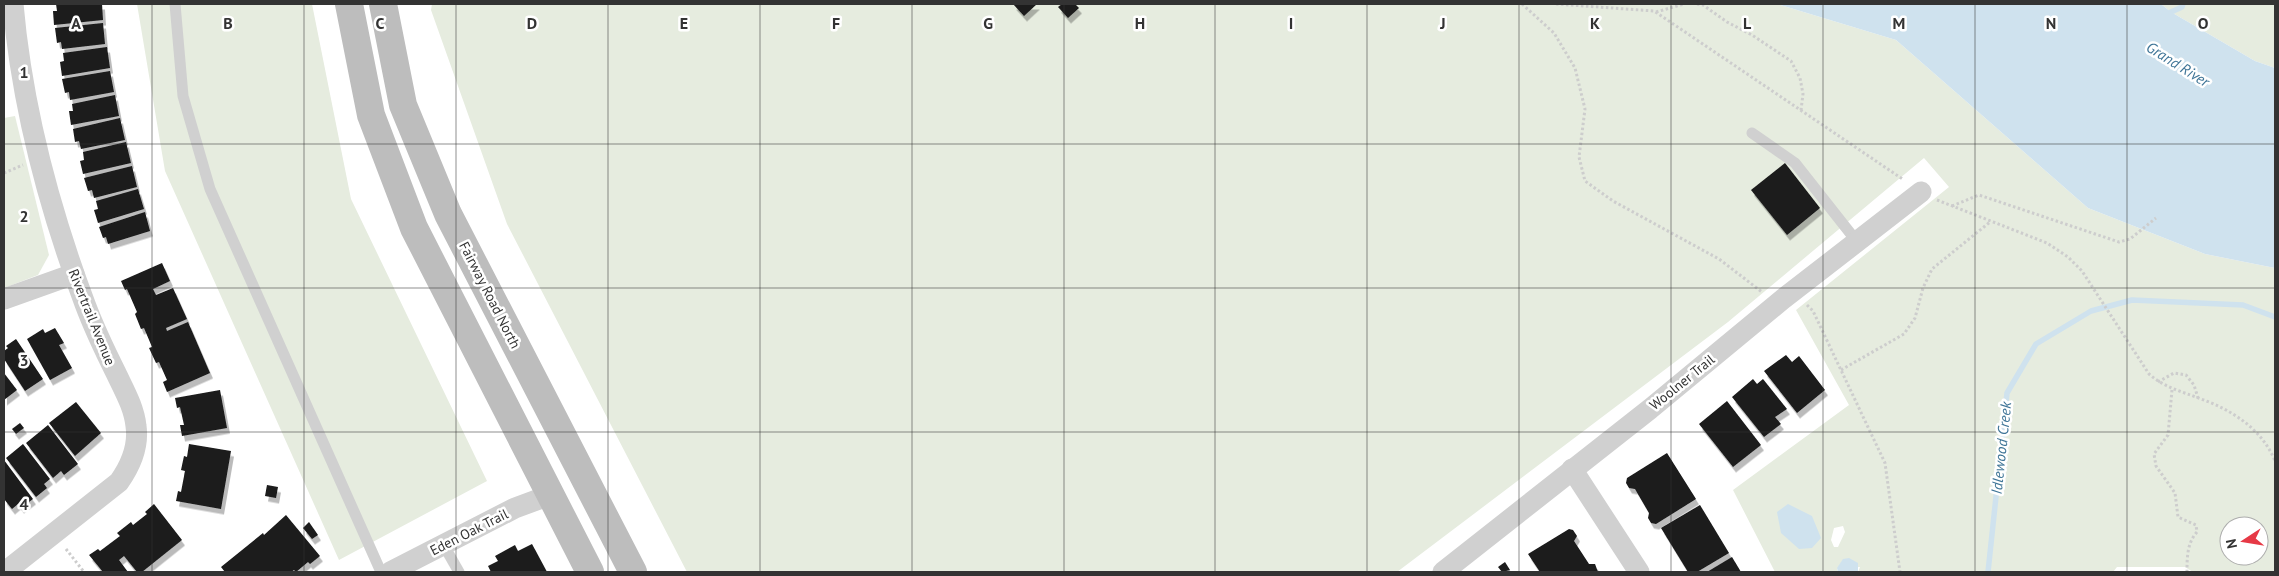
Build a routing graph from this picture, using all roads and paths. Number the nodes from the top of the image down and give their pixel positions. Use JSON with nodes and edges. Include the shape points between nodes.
{"nodes":[{"id":1,"x":13,"y":4,"type":"edge"},
{"id":2,"x":175,"y":4,"type":"edge"},
{"id":3,"x":349,"y":4,"type":"edge"},
{"id":4,"x":383,"y":4,"type":"edge"},
{"id":5,"x":1522,"y":4,"type":"edge"},
{"id":6,"x":1556,"y":4,"type":"edge"},
{"id":7,"x":1684,"y":4,"type":"edge"},
{"id":8,"x":1696,"y":4,"type":"edge"},
{"id":9,"x":1656,"y":12,"type":"junction"},
{"id":10,"x":1801,"y":110,"type":"junction"},
{"id":11,"x":1752,"y":133,"type":"dead end"},
{"id":12,"x":1922,"y":192,"type":"junction"},
{"id":13,"x":1952,"y":206,"type":"junction"},
{"id":14,"x":2156,"y":218,"type":"dead end"},
{"id":15,"x":1991,"y":221,"type":"junction"},
{"id":16,"x":1858,"y":243,"type":"junction"},
{"id":17,"x":74,"y":274,"type":"junction"},
{"id":18,"x":1783,"y":298,"type":"junction"},
{"id":19,"x":4,"y":299,"type":"edge"},
{"id":20,"x":1841,"y":370,"type":"junction"},
{"id":21,"x":2158,"y":382,"type":"junction"},
{"id":22,"x":2172,"y":390,"type":"junction"},
{"id":23,"x":2198,"y":398,"type":"junction"},
{"id":24,"x":2275,"y":461,"type":"edge"},
{"id":25,"x":1572,"y":470,"type":"junction"},
{"id":26,"x":550,"y":495,"type":"junction"},
{"id":27,"x":443,"y":544,"type":"junction"},
{"id":28,"x":62,"y":545,"type":"dead end"},
{"id":29,"x":5,"y":572,"type":"edge"},
{"id":30,"x":84,"y":572,"type":"edge"},
{"id":31,"x":381,"y":572,"type":"edge"},
{"id":32,"x":390,"y":572,"type":"edge"},
{"id":33,"x":458,"y":572,"type":"edge"},
{"id":34,"x":590,"y":572,"type":"edge"},
{"id":35,"x":633,"y":572,"type":"edge"},
{"id":36,"x":1443,"y":572,"type":"edge"},
{"id":37,"x":1639,"y":572,"type":"edge"},
{"id":38,"x":1900,"y":572,"type":"edge"},
{"id":39,"x":2187,"y":572,"type":"edge"}],
"edges":[{"from":1,"to":17,"type":"street","name":"Rivertrail Avenue","via":[[36,144]]},
{"from":2,"to":31,"type":"lane","via":[[183,96],[210,189]]},
{"from":3,"to":26,"type":"main road","via":[[370,115],[414,228]]},
{"from":4,"to":35,"type":"main road","name":"Fairway Road North","via":[[403,106],[448,214]]},
{"from":5,"to":18,"type":"path","via":[[1554,33],[1575,68],[1585,110],[1579,157],[1585,181],[1719,259],[1768,296]]},
{"from":6,"to":9,"type":"path"},
{"from":7,"to":9,"type":"path"},
{"from":8,"to":10,"type":"path","via":[[1703,5],[1791,61],[1800,78]]},
{"from":9,"to":10,"type":"path"},
{"from":10,"to":12,"type":"path"},
{"from":11,"to":16,"type":"lane","via":[[1795,163]]},
{"from":12,"to":13,"type":"path"},
{"from":12,"to":16,"type":"street","name":"Woolner Trail"},
{"from":13,"to":14,"type":"path","via":[[1979,195],[2119,242],[2130,239]]},
{"from":13,"to":15,"type":"path"},
{"from":15,"to":20,"type":"path","via":[[1932,269],[1915,318],[1904,334]]},
{"from":15,"to":21,"type":"path","via":[[2058,249],[2082,271],[2149,374]]},
{"from":16,"to":18,"type":"street","name":"Woolner Trail"},
{"from":17,"to":19,"type":"street"},
{"from":17,"to":29,"type":"street","name":"Rivertrail Avenue","via":[[134,414],[136,450],[119,482]]},
{"from":18,"to":20,"type":"path","via":[[1805,302],[1813,311]]},
{"from":18,"to":25,"type":"street","name":"Woolner Trail"},
{"from":20,"to":38,"type":"path","via":[[1885,463]]},
{"from":21,"to":22,"type":"path"},
{"from":21,"to":23,"type":"path","via":[[2174,373],[2186,375]]},
{"from":22,"to":23,"type":"path"},
{"from":22,"to":39,"type":"path","via":[[2168,435],[2154,454],[2156,466],[2176,493],[2178,517],[2196,525],[2197,532],[2192,536],[2188,552]]},
{"from":23,"to":24,"type":"path","via":[[2220,406],[2254,429],[2265,441]]},
{"from":25,"to":36,"type":"street","name":"Woolner Trail"},
{"from":25,"to":37,"type":"street"},
{"from":26,"to":27,"type":"street","name":"Eden Oak Trail","via":[[515,508]]},
{"from":26,"to":34,"type":"main road"},
{"from":27,"to":32,"type":"street","name":"Eden Oak Trail"},
{"from":27,"to":33,"type":"lane"},
{"from":28,"to":30,"type":"path"}]}
